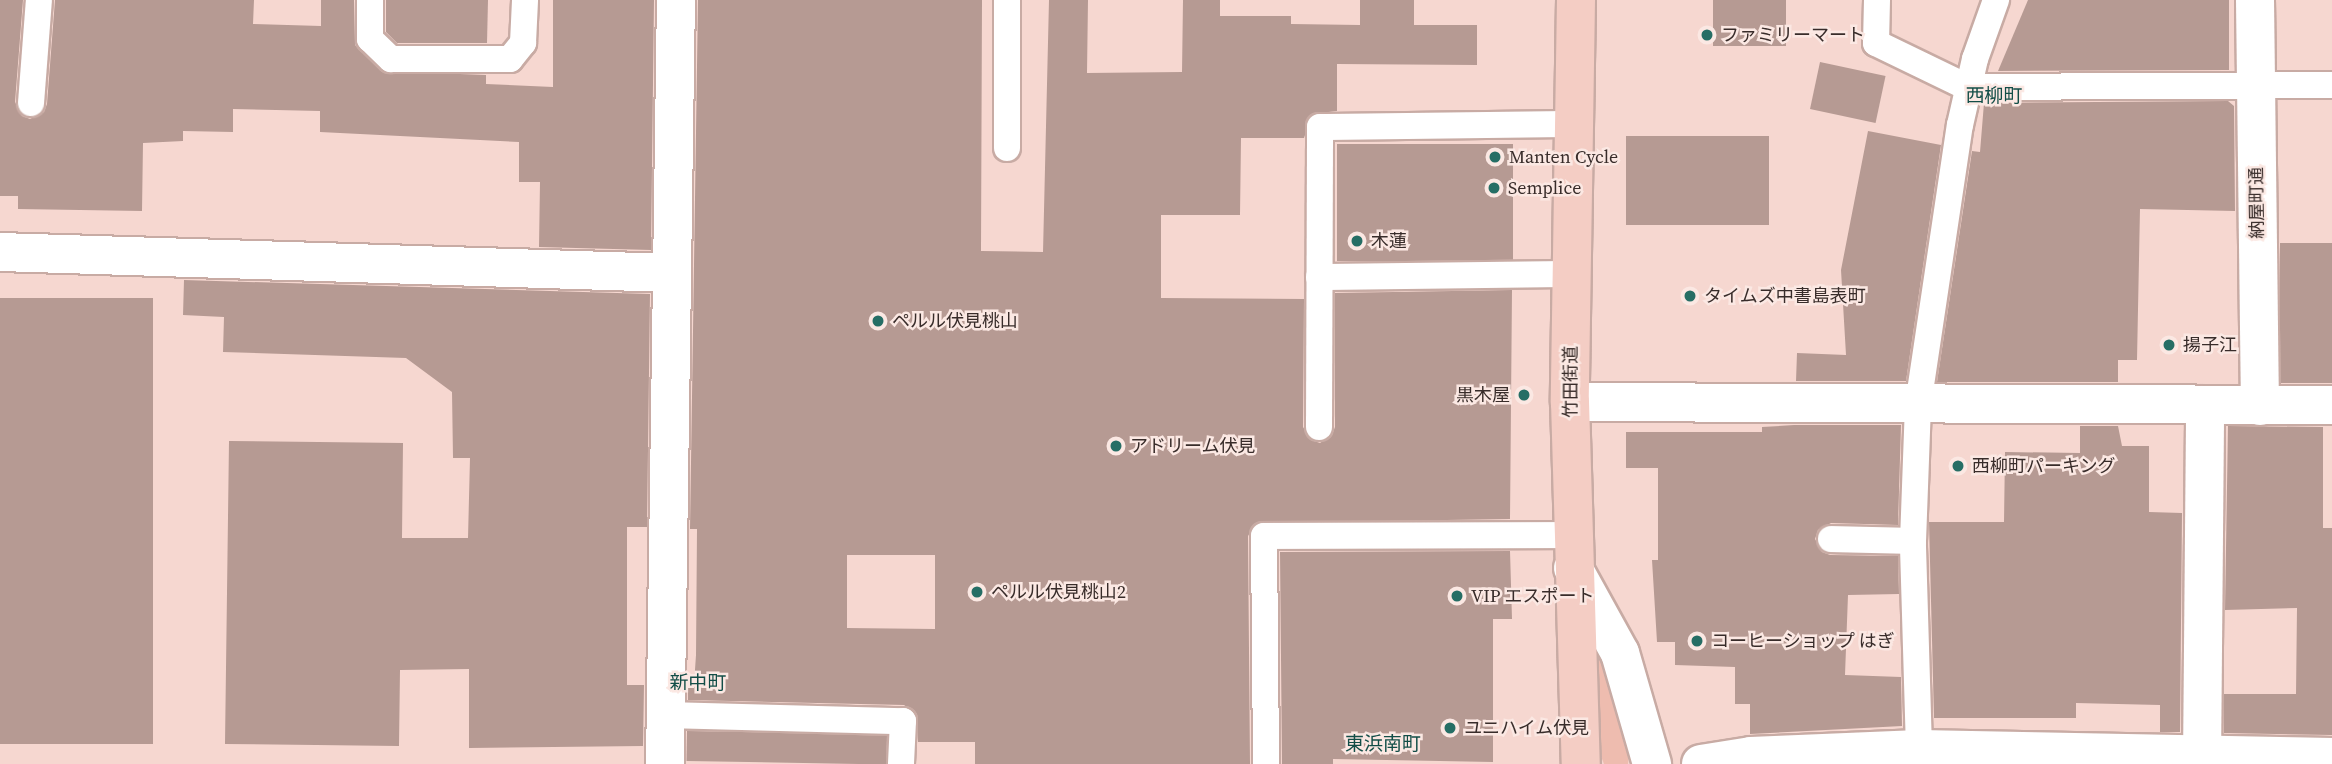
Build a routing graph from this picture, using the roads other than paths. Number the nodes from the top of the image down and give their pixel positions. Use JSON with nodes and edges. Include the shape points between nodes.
{"nodes":[{"id":1,"x":39,"y":0,"type":"edge"},
{"id":2,"x":370,"y":0,"type":"edge"},
{"id":3,"x":525,"y":0,"type":"edge"},
{"id":4,"x":676,"y":0,"type":"edge"},
{"id":5,"x":1007,"y":0,"type":"edge"},
{"id":6,"x":1576,"y":0,"type":"edge"},
{"id":7,"x":1877,"y":0,"type":"edge"},
{"id":8,"x":1996,"y":0,"type":"edge"},
{"id":9,"x":2255,"y":0,"type":"edge"},
{"id":10,"x":2332,"y":85,"type":"edge"},
{"id":11,"x":1967,"y":86,"type":"junction"},
{"id":12,"x":2256,"y":86,"type":"junction"},
{"id":13,"x":31,"y":103,"type":"dead end"},
{"id":14,"x":1574,"y":124,"type":"junction"},
{"id":15,"x":1007,"y":148,"type":"dead end"},
{"id":16,"x":0,"y":252,"type":"edge"},
{"id":17,"x":673,"y":273,"type":"junction"},
{"id":18,"x":1572,"y":274,"type":"junction"},
{"id":19,"x":1319,"y":277,"type":"junction"},
{"id":20,"x":1570,"y":402,"type":"junction"},
{"id":21,"x":1918,"y":405,"type":"junction"},
{"id":22,"x":2205,"y":405,"type":"junction"},
{"id":23,"x":2332,"y":405,"type":"edge"},
{"id":24,"x":2260,"y":406,"type":"junction"},
{"id":25,"x":1319,"y":427,"type":"dead end"},
{"id":26,"x":1831,"y":539,"type":"dead end"},
{"id":27,"x":1913,"y":541,"type":"junction"},
{"id":28,"x":1573,"y":551,"type":"junction"},
{"id":29,"x":666,"y":715,"type":"junction"},
{"id":30,"x":1919,"y":749,"type":"junction"},
{"id":31,"x":2332,"y":757,"type":"edge"},
{"id":32,"x":2202,"y":760,"type":"edge"},
{"id":33,"x":665,"y":764,"type":"edge"},
{"id":34,"x":901,"y":764,"type":"edge"},
{"id":35,"x":1266,"y":764,"type":"edge"},
{"id":36,"x":1581,"y":764,"type":"edge"},
{"id":37,"x":1652,"y":764,"type":"edge"},
{"id":38,"x":1701,"y":764,"type":"edge"}],
"edges":[{"from":1,"to":13,"type":"lane"},
{"from":2,"to":3,"type":"lane","via":[[370,39],[391,59],[510,59],[523,43]]},
{"from":4,"to":17,"type":"street"},
{"from":5,"to":15,"type":"lane"},
{"from":6,"to":14,"type":"main road","name":"竹田街道"},
{"from":7,"to":11,"type":"lane","via":[[1876,43]]},
{"from":8,"to":11,"type":"lane"},
{"from":9,"to":12,"type":"street","name":"納屋町通"},
{"from":10,"to":12,"type":"lane"},
{"from":11,"to":12,"type":"lane"},
{"from":11,"to":21,"type":"lane"},
{"from":12,"to":24,"type":"street","name":"納屋町通"},
{"from":14,"to":18,"type":"main road","name":"竹田街道"},
{"from":14,"to":19,"type":"lane","via":[[1321,127]]},
{"from":16,"to":17,"type":"street"},
{"from":17,"to":29,"type":"street"},
{"from":18,"to":19,"type":"lane"},
{"from":18,"to":20,"type":"main road","name":"竹田街道"},
{"from":19,"to":25,"type":"lane"},
{"from":20,"to":21,"type":"street"},
{"from":20,"to":28,"type":"main road","name":"竹田街道"},
{"from":21,"to":22,"type":"street"},
{"from":21,"to":27,"type":"lane"},
{"from":22,"to":24,"type":"street"},
{"from":22,"to":32,"type":"street"},
{"from":23,"to":24,"type":"street"},
{"from":26,"to":27,"type":"lane"},
{"from":27,"to":30,"type":"lane"},
{"from":28,"to":35,"type":"lane","via":[[1264,536]]},
{"from":28,"to":36,"type":"main road","name":"竹田街道"},
{"from":28,"to":37,"type":"street","via":[[1620,653]]},
{"from":29,"to":33,"type":"street"},
{"from":29,"to":34,"type":"lane","via":[[903,720]]},
{"from":30,"to":32,"type":"street"},
{"from":30,"to":38,"type":"street","via":[[1751,756]]},
{"from":31,"to":32,"type":"street"}]}
